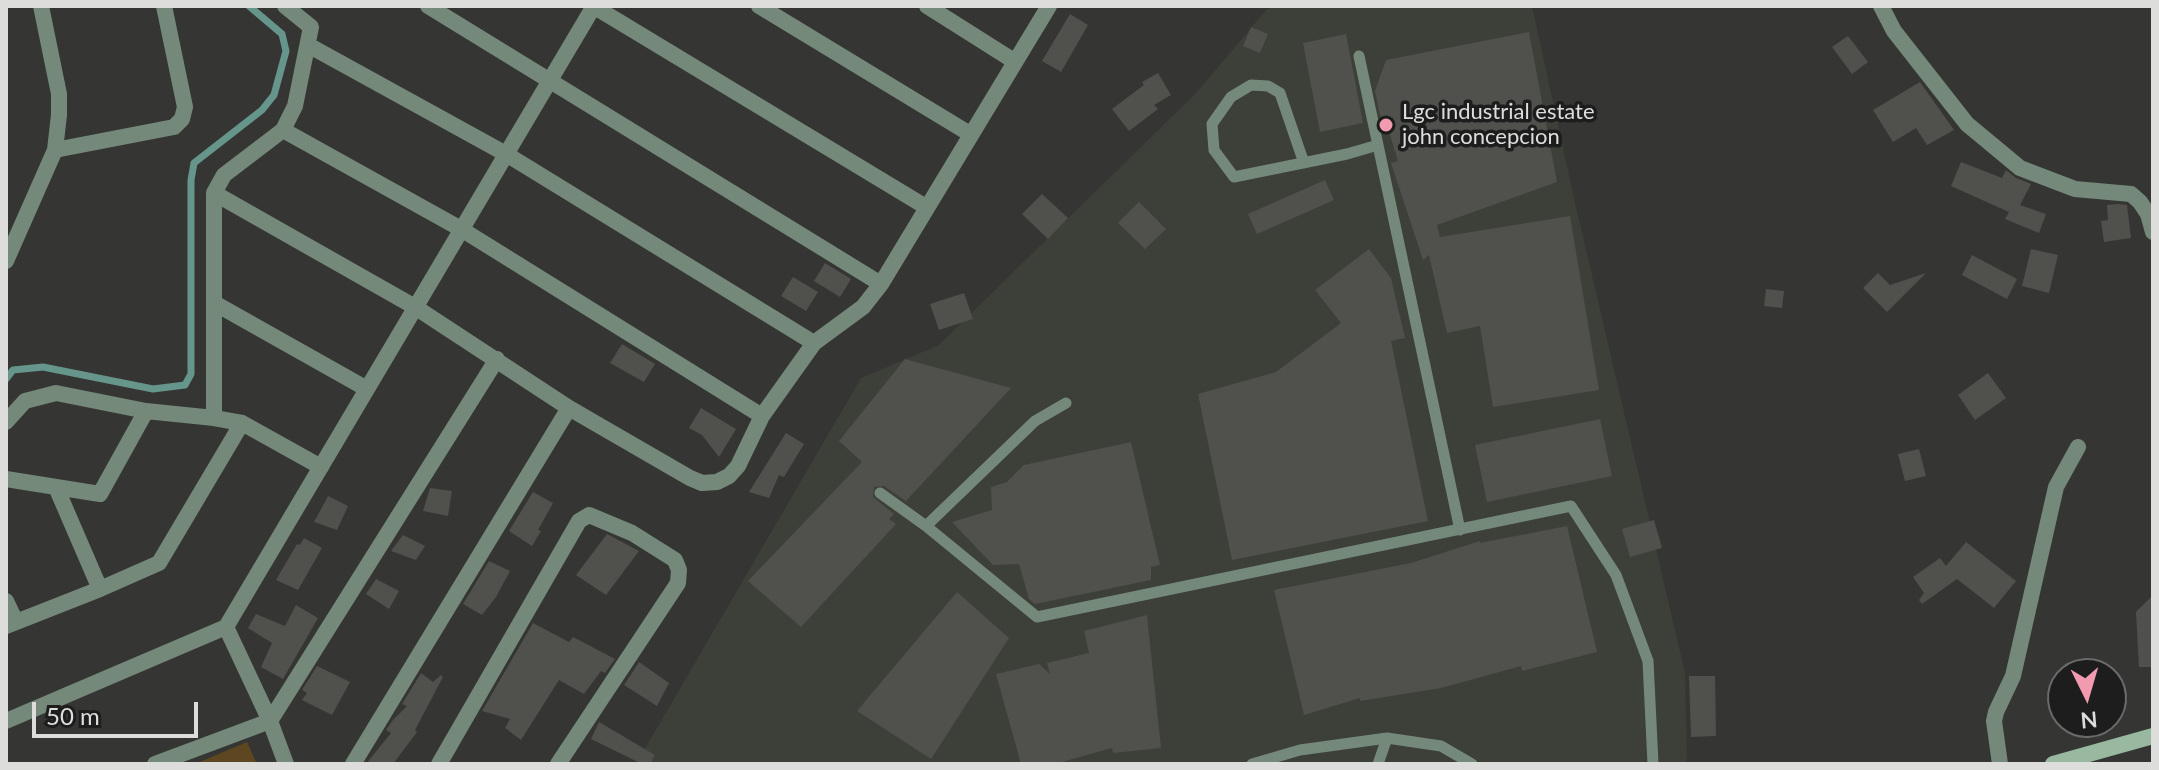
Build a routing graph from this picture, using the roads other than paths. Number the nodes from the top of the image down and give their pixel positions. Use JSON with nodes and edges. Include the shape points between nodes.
{"nodes":[{"id":1,"x":41,"y":6,"type":"edge"},
{"id":2,"x":164,"y":6,"type":"edge"},
{"id":3,"x":285,"y":6,"type":"edge"},
{"id":4,"x":428,"y":6,"type":"edge"},
{"id":5,"x":593,"y":6,"type":"edge"},
{"id":6,"x":759,"y":6,"type":"edge"},
{"id":7,"x":927,"y":6,"type":"edge"},
{"id":8,"x":1049,"y":6,"type":"edge"},
{"id":9,"x":1881,"y":6,"type":"edge"},
{"id":10,"x":308,"y":45,"type":"junction"},
{"id":11,"x":1359,"y":56,"type":"dead end"},
{"id":12,"x":1014,"y":61,"type":"junction"},
{"id":13,"x":550,"y":79,"type":"junction"},
{"id":14,"x":283,"y":130,"type":"junction"},
{"id":15,"x":970,"y":134,"type":"junction"},
{"id":16,"x":1378,"y":145,"type":"junction"},
{"id":17,"x":55,"y":150,"type":"junction"},
{"id":18,"x":506,"y":154,"type":"junction"},
{"id":19,"x":1304,"y":163,"type":"junction"},
{"id":20,"x":214,"y":193,"type":"junction"},
{"id":21,"x":926,"y":207,"type":"junction"},
{"id":22,"x":461,"y":229,"type":"junction"},
{"id":23,"x":2153,"y":232,"type":"edge"},
{"id":24,"x":6,"y":261,"type":"edge"},
{"id":25,"x":881,"y":284,"type":"junction"},
{"id":26,"x":216,"y":304,"type":"junction"},
{"id":27,"x":415,"y":307,"type":"junction"},
{"id":28,"x":814,"y":343,"type":"junction"},
{"id":29,"x":497,"y":359,"type":"junction"},
{"id":30,"x":367,"y":389,"type":"junction"},
{"id":31,"x":1066,"y":403,"type":"dead end"},
{"id":32,"x":569,"y":408,"type":"junction"},
{"id":33,"x":146,"y":411,"type":"junction"},
{"id":34,"x":762,"y":416,"type":"junction"},
{"id":35,"x":214,"y":418,"type":"junction"},
{"id":36,"x":6,"y":422,"type":"edge"},
{"id":37,"x":242,"y":423,"type":"junction"},
{"id":38,"x":2078,"y":447,"type":"dead end"},
{"id":39,"x":321,"y":467,"type":"junction"},
{"id":40,"x":6,"y":479,"type":"edge"},
{"id":41,"x":56,"y":487,"type":"junction"},
{"id":42,"x":880,"y":493,"type":"dead end"},
{"id":43,"x":926,"y":526,"type":"junction"},
{"id":44,"x":1460,"y":530,"type":"junction"},
{"id":45,"x":100,"y":589,"type":"junction"},
{"id":46,"x":6,"y":601,"type":"edge"},
{"id":47,"x":11,"y":624,"type":"edge"},
{"id":48,"x":226,"y":627,"type":"junction"},
{"id":49,"x":6,"y":721,"type":"edge"},
{"id":50,"x":270,"y":721,"type":"junction"},
{"id":51,"x":2153,"y":736,"type":"edge"},
{"id":52,"x":1387,"y":738,"type":"junction"},
{"id":53,"x":155,"y":764,"type":"edge"},
{"id":54,"x":286,"y":764,"type":"edge"},
{"id":55,"x":353,"y":764,"type":"edge"},
{"id":56,"x":439,"y":764,"type":"edge"},
{"id":57,"x":558,"y":764,"type":"edge"},
{"id":58,"x":1252,"y":764,"type":"edge"},
{"id":59,"x":1378,"y":764,"type":"edge"},
{"id":60,"x":1472,"y":764,"type":"edge"},
{"id":61,"x":1653,"y":764,"type":"edge"},
{"id":62,"x":2000,"y":764,"type":"edge"},
{"id":63,"x":2053,"y":764,"type":"edge"}],
"edges":[{"from":1,"to":17,"type":"street","via":[[59,94]]},
{"from":2,"to":17,"type":"street","via":[[185,107],[182,119],[174,127]]},
{"from":3,"to":10,"type":"street","via":[[311,27]]},
{"from":4,"to":13,"type":"street"},
{"from":5,"to":13,"type":"street"},
{"from":5,"to":21,"type":"street"},
{"from":6,"to":15,"type":"street"},
{"from":7,"to":12,"type":"street"},
{"from":8,"to":12,"type":"street"},
{"from":9,"to":23,"type":"street","via":[[1894,31],[1967,124],[2020,168],[2075,189],[2131,194],[2148,214]]},
{"from":10,"to":14,"type":"street","via":[[295,106]]},
{"from":10,"to":18,"type":"street"},
{"from":11,"to":16,"type":"lane"},
{"from":12,"to":15,"type":"street"},
{"from":13,"to":18,"type":"street"},
{"from":13,"to":25,"type":"street"},
{"from":14,"to":20,"type":"street","via":[[224,175]]},
{"from":14,"to":22,"type":"street"},
{"from":15,"to":21,"type":"street"},
{"from":16,"to":19,"type":"lane"},
{"from":16,"to":44,"type":"lane"},
{"from":17,"to":24,"type":"street"},
{"from":18,"to":22,"type":"street"},
{"from":18,"to":28,"type":"street"},
{"from":19,"to":19,"type":"lane","via":[[1234,177],[1214,150],[1212,124],[1231,97],[1251,85],[1268,86],[1280,93]]},
{"from":20,"to":26,"type":"street"},
{"from":20,"to":27,"type":"street"},
{"from":21,"to":25,"type":"street"},
{"from":22,"to":27,"type":"street"},
{"from":22,"to":34,"type":"street"},
{"from":25,"to":28,"type":"street","via":[[863,307]]},
{"from":26,"to":30,"type":"street"},
{"from":26,"to":35,"type":"street"},
{"from":27,"to":29,"type":"street"},
{"from":27,"to":30,"type":"street"},
{"from":28,"to":34,"type":"street"},
{"from":29,"to":32,"type":"street"},
{"from":29,"to":50,"type":"street"},
{"from":30,"to":39,"type":"street"},
{"from":31,"to":43,"type":"lane","via":[[1035,421]]},
{"from":32,"to":34,"type":"street","via":[[702,483],[717,482],[738,466]]},
{"from":32,"to":55,"type":"street"},
{"from":33,"to":35,"type":"street"},
{"from":33,"to":36,"type":"street","via":[[56,393],[25,401]]},
{"from":33,"to":41,"type":"street","via":[[100,494]]},
{"from":35,"to":37,"type":"street"},
{"from":37,"to":39,"type":"street"},
{"from":37,"to":45,"type":"street","via":[[159,563]]},
{"from":38,"to":62,"type":"street","via":[[2056,487],[2013,676],[1996,712]]},
{"from":39,"to":48,"type":"street"},
{"from":40,"to":41,"type":"street"},
{"from":41,"to":45,"type":"street"},
{"from":42,"to":43,"type":"lane"},
{"from":43,"to":44,"type":"lane","via":[[1037,617]]},
{"from":44,"to":61,"type":"lane","via":[[1571,506],[1616,575],[1648,661]]},
{"from":45,"to":47,"type":"street"},
{"from":46,"to":47,"type":"street"},
{"from":48,"to":49,"type":"street"},
{"from":48,"to":50,"type":"street"},
{"from":50,"to":53,"type":"street"},
{"from":50,"to":54,"type":"street"},
{"from":51,"to":63,"type":"main road"},
{"from":52,"to":58,"type":"lane","via":[[1300,750]]},
{"from":52,"to":59,"type":"lane"},
{"from":52,"to":60,"type":"lane","via":[[1441,746]]},
{"from":56,"to":57,"type":"street","via":[[579,521],[589,515],[675,560],[678,583]]}]}
